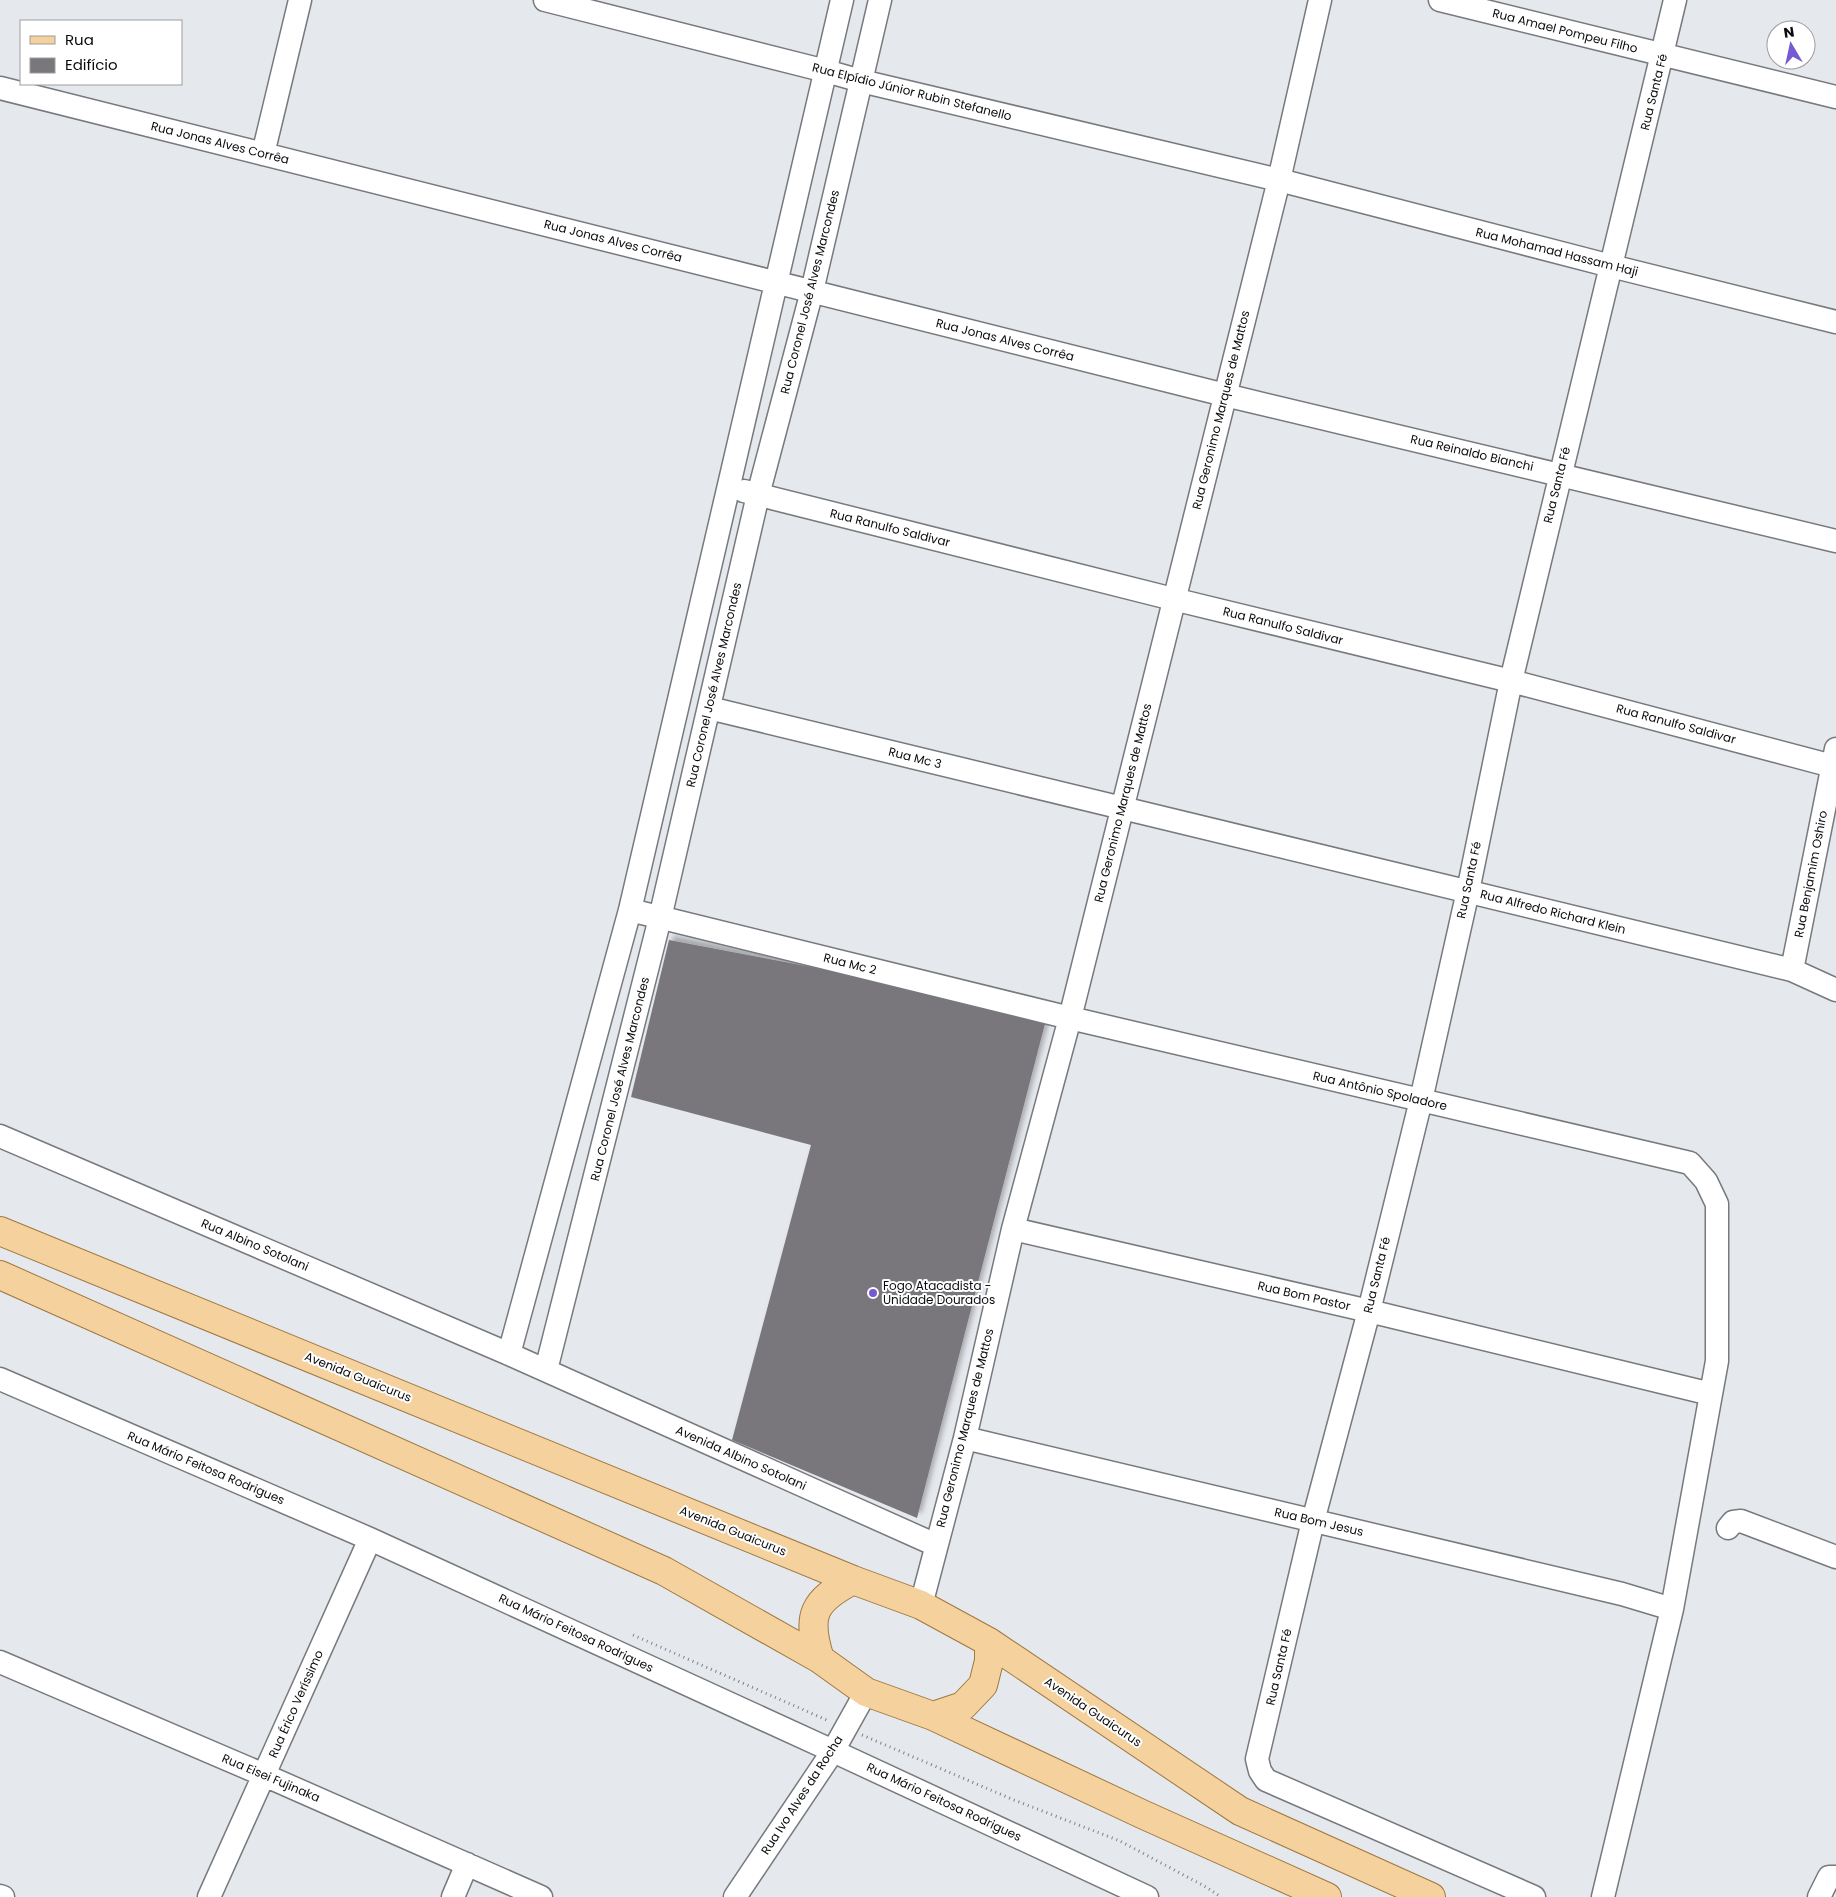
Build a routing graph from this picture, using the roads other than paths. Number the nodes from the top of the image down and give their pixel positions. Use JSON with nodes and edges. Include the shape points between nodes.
{"nodes":[{"id":1,"x":300,"y":0,"type":"edge"},
{"id":2,"x":545,"y":0,"type":"edge"},
{"id":3,"x":842,"y":0,"type":"edge"},
{"id":4,"x":880,"y":0,"type":"edge"},
{"id":5,"x":1320,"y":0,"type":"edge"},
{"id":6,"x":1440,"y":0,"type":"edge"},
{"id":7,"x":1675,"y":0,"type":"edge"},
{"id":8,"x":1662,"y":55,"type":"junction"},
{"id":9,"x":826,"y":71,"type":"junction"},
{"id":10,"x":861,"y":81,"type":"junction"},
{"id":11,"x":0,"y":88,"type":"edge"},
{"id":12,"x":1836,"y":97,"type":"edge"},
{"id":13,"x":262,"y":154,"type":"junction"},
{"id":14,"x":1279,"y":180,"type":"junction"},
{"id":15,"x":1611,"y":266,"type":"junction"},
{"id":16,"x":777,"y":282,"type":"junction"},
{"id":17,"x":812,"y":291,"type":"junction"},
{"id":18,"x":1836,"y":322,"type":"edge"},
{"id":19,"x":1225,"y":395,"type":"junction"},
{"id":20,"x":1560,"y":474,"type":"junction"},
{"id":21,"x":729,"y":487,"type":"junction"},
{"id":22,"x":758,"y":495,"type":"junction"},
{"id":23,"x":1836,"y":541,"type":"edge"},
{"id":24,"x":1173,"y":600,"type":"junction"},
{"id":25,"x":1510,"y":681,"type":"junction"},
{"id":26,"x":710,"y":708,"type":"junction"},
{"id":27,"x":1835,"y":760,"type":"edge"},
{"id":28,"x":1122,"y":808,"type":"junction"},
{"id":29,"x":1468,"y":891,"type":"junction"},
{"id":30,"x":630,"y":910,"type":"junction"},
{"id":31,"x":660,"y":918,"type":"junction"},
{"id":32,"x":1792,"y":970,"type":"junction"},
{"id":33,"x":1836,"y":990,"type":"edge"},
{"id":34,"x":1070,"y":1018,"type":"junction"},
{"id":35,"x":1421,"y":1100,"type":"junction"},
{"id":36,"x":0,"y":1136,"type":"edge"},
{"id":37,"x":1013,"y":1229,"type":"junction"},
{"id":38,"x":0,"y":1231,"type":"edge"},
{"id":39,"x":0,"y":1275,"type":"edge"},
{"id":40,"x":1368,"y":1311,"type":"junction"},
{"id":41,"x":509,"y":1354,"type":"junction"},
{"id":42,"x":546,"y":1370,"type":"junction"},
{"id":43,"x":0,"y":1379,"type":"edge"},
{"id":44,"x":1711,"y":1394,"type":"junction"},
{"id":45,"x":965,"y":1438,"type":"junction"},
{"id":46,"x":1313,"y":1520,"type":"junction"},
{"id":47,"x":1728,"y":1528,"type":"dead end"},
{"id":48,"x":370,"y":1539,"type":"junction"},
{"id":49,"x":936,"y":1546,"type":"junction"},
{"id":50,"x":1836,"y":1556,"type":"edge"},
{"id":51,"x":853,"y":1580,"type":"junction"},
{"id":52,"x":921,"y":1605,"type":"junction"},
{"id":53,"x":1672,"y":1609,"type":"junction"},
{"id":54,"x":989,"y":1642,"type":"junction"},
{"id":55,"x":820,"y":1659,"type":"junction"},
{"id":56,"x":0,"y":1662,"type":"edge"},
{"id":57,"x":866,"y":1692,"type":"junction"},
{"id":58,"x":934,"y":1716,"type":"junction"},
{"id":59,"x":833,"y":1751,"type":"junction"},
{"id":60,"x":264,"y":1775,"type":"junction"},
{"id":61,"x":467,"y":1864,"type":"junction"},
{"id":62,"x":1836,"y":1877,"type":"edge"},
{"id":63,"x":209,"y":1897,"type":"edge"},
{"id":64,"x":453,"y":1897,"type":"edge"},
{"id":65,"x":541,"y":1897,"type":"edge"},
{"id":66,"x":735,"y":1897,"type":"edge"},
{"id":67,"x":1147,"y":1897,"type":"edge"},
{"id":68,"x":1327,"y":1897,"type":"edge"},
{"id":69,"x":1431,"y":1897,"type":"edge"},
{"id":70,"x":1534,"y":1897,"type":"edge"},
{"id":71,"x":1603,"y":1897,"type":"edge"},
{"id":72,"x":1819,"y":1897,"type":"edge"}],
"edges":[{"from":1,"to":13,"type":"street"},
{"from":2,"to":9,"type":"street","name":"Rua Elpídio Júnior Rubin Stefanello"},
{"from":3,"to":9,"type":"street"},
{"from":4,"to":10,"type":"street","name":"Rua Coronel José Alves Marcondes"},
{"from":5,"to":14,"type":"street","name":"Rua Geronimo Marques de Mattos"},
{"from":6,"to":8,"type":"street","name":"Rua Amael Pompeu Filho"},
{"from":7,"to":8,"type":"street","name":"Rua Santa Fé"},
{"from":8,"to":12,"type":"street","name":"Rua Amael Pompeu Filho"},
{"from":8,"to":15,"type":"street","name":"Rua Santa Fé"},
{"from":9,"to":10,"type":"street","name":"Rua Elpídio Júnior Rubin Stefanello"},
{"from":9,"to":16,"type":"street"},
{"from":10,"to":14,"type":"street","name":"Rua Elpídio Júnior Rubin Stefanello"},
{"from":10,"to":17,"type":"street","name":"Rua Coronel José Alves Marcondes"},
{"from":11,"to":13,"type":"street","name":"Rua Jonas Alves Corrêa"},
{"from":13,"to":16,"type":"street","name":"Rua Jonas Alves Corrêa"},
{"from":14,"to":15,"type":"street","name":"Rua Mohamad Hassam Haji"},
{"from":14,"to":19,"type":"street","name":"Rua Geronimo Marques de Mattos"},
{"from":15,"to":18,"type":"street","name":"Rua Mohamad Hassam Haji"},
{"from":15,"to":20,"type":"street","name":"Rua Santa Fé"},
{"from":16,"to":17,"type":"street","name":"Rua Jonas Alves Corrêa"},
{"from":16,"to":21,"type":"street"},
{"from":17,"to":19,"type":"street","name":"Rua Jonas Alves Corrêa"},
{"from":17,"to":22,"type":"street","name":"Rua Coronel José Alves Marcondes"},
{"from":19,"to":20,"type":"street","name":"Rua Reinaldo Bianchi"},
{"from":19,"to":24,"type":"street","name":"Rua Geronimo Marques de Mattos"},
{"from":20,"to":23,"type":"street","name":"Rua Reinaldo Bianchi"},
{"from":20,"to":25,"type":"street","name":"Rua Santa Fé"},
{"from":21,"to":22,"type":"street","name":"Rua Ranulfo Saldivar"},
{"from":21,"to":30,"type":"street"},
{"from":22,"to":24,"type":"street","name":"Rua Ranulfo Saldivar"},
{"from":22,"to":26,"type":"street","name":"Rua Coronel José Alves Marcondes"},
{"from":24,"to":25,"type":"street","name":"Rua Ranulfo Saldivar"},
{"from":24,"to":28,"type":"street","name":"Rua Geronimo Marques de Mattos"},
{"from":25,"to":27,"type":"street","name":"Rua Ranulfo Saldivar"},
{"from":25,"to":29,"type":"street","name":"Rua Santa Fé"},
{"from":26,"to":28,"type":"street","name":"Rua Mc 3"},
{"from":26,"to":31,"type":"street","name":"Rua Coronel José Alves Marcondes"},
{"from":27,"to":32,"type":"street","name":"Rua Benjamim Oshiro"},
{"from":28,"to":29,"type":"street","name":"Rua Alfredo Richard Klein"},
{"from":28,"to":34,"type":"street","name":"Rua Geronimo Marques de Mattos"},
{"from":29,"to":32,"type":"street","name":"Rua Alfredo Richard Klein"},
{"from":29,"to":35,"type":"street","name":"Rua Santa Fé"},
{"from":30,"to":31,"type":"street","name":"Rua Mc 2"},
{"from":30,"to":41,"type":"street"},
{"from":31,"to":34,"type":"street","name":"Rua Mc 2"},
{"from":31,"to":42,"type":"street","name":"Rua Coronel José Alves Marcondes"},
{"from":32,"to":33,"type":"street","name":"Rua Alfredo Richard Klein"},
{"from":34,"to":35,"type":"street","name":"Rua Antônio Spoladore"},
{"from":34,"to":37,"type":"street","name":"Rua Geronimo Marques de Mattos"},
{"from":35,"to":40,"type":"street","name":"Rua Santa Fé"},
{"from":35,"to":44,"type":"street","name":"Rua Antônio Spoladore","via":[[1690,1163],[1706,1180],[1717,1204],[1717,1361]]},
{"from":36,"to":41,"type":"street","name":"Rua Albino Sotolani"},
{"from":37,"to":40,"type":"street","name":"Rua Bom Pastor"},
{"from":37,"to":45,"type":"street","name":"Rua Geronimo Marques de Mattos"},
{"from":38,"to":51,"type":"main road","name":"Avenida Guaicurus"},
{"from":39,"to":55,"type":"main road","via":[[664,1571]]},
{"from":40,"to":44,"type":"street","name":"Rua Bom Pastor"},
{"from":40,"to":46,"type":"street","name":"Rua Santa Fé"},
{"from":41,"to":42,"type":"street","name":"Rua Albino Sotolani"},
{"from":42,"to":49,"type":"street","name":"Avenida Albino Sotolani"},
{"from":43,"to":48,"type":"street","name":"Rua Mário Feitosa Rodrigues"},
{"from":44,"to":53,"type":"street"},
{"from":45,"to":46,"type":"street","name":"Rua Bom Jesus"},
{"from":45,"to":49,"type":"street","name":"Rua Geronimo Marques de Mattos"},
{"from":46,"to":53,"type":"street","name":"Rua Bom Jesus"},
{"from":46,"to":70,"type":"street","name":"Rua Santa Fé","via":[[1257,1759],[1260,1771],[1266,1780]]},
{"from":47,"to":50,"type":"street","via":[[1733,1522],[1741,1521]]},
{"from":48,"to":59,"type":"street","name":"Rua Mário Feitosa Rodrigues"},
{"from":48,"to":60,"type":"street","name":"Rua Érico Veríssimo"},
{"from":49,"to":52,"type":"street","name":"Rua Geronimo Marques de Mattos"},
{"from":51,"to":52,"type":"main road","name":"Avenida Guaicurus"},
{"from":51,"to":55,"type":"main road","via":[[830,1592],[818,1606],[813,1638]]},
{"from":52,"to":54,"type":"main road","name":"Avenida Guaicurus"},
{"from":53,"to":71,"type":"street"},
{"from":54,"to":58,"type":"main road","via":[[989,1661],[983,1684],[963,1706]]},
{"from":54,"to":69,"type":"main road","name":"Avenida Guaicurus","via":[[1240,1811]]},
{"from":55,"to":57,"type":"main road"},
{"from":56,"to":60,"type":"street","name":"Rua Eisei Fujinaka"},
{"from":57,"to":58,"type":"main road"},
{"from":57,"to":59,"type":"street","name":"Rua Ivo Alves da Rocha"},
{"from":58,"to":68,"type":"main road"},
{"from":59,"to":66,"type":"street","name":"Rua Ivo Alves da Rocha"},
{"from":59,"to":67,"type":"street","name":"Rua Mário Feitosa Rodrigues"},
{"from":60,"to":61,"type":"street","name":"Rua Eisei Fujinaka"},
{"from":60,"to":63,"type":"street","name":"Rua Érico Veríssimo"},
{"from":61,"to":64,"type":"street"},
{"from":61,"to":65,"type":"street","name":"Rua Eisei Fujinaka"},
{"from":62,"to":72,"type":"street","via":[[1829,1877]]}]}
